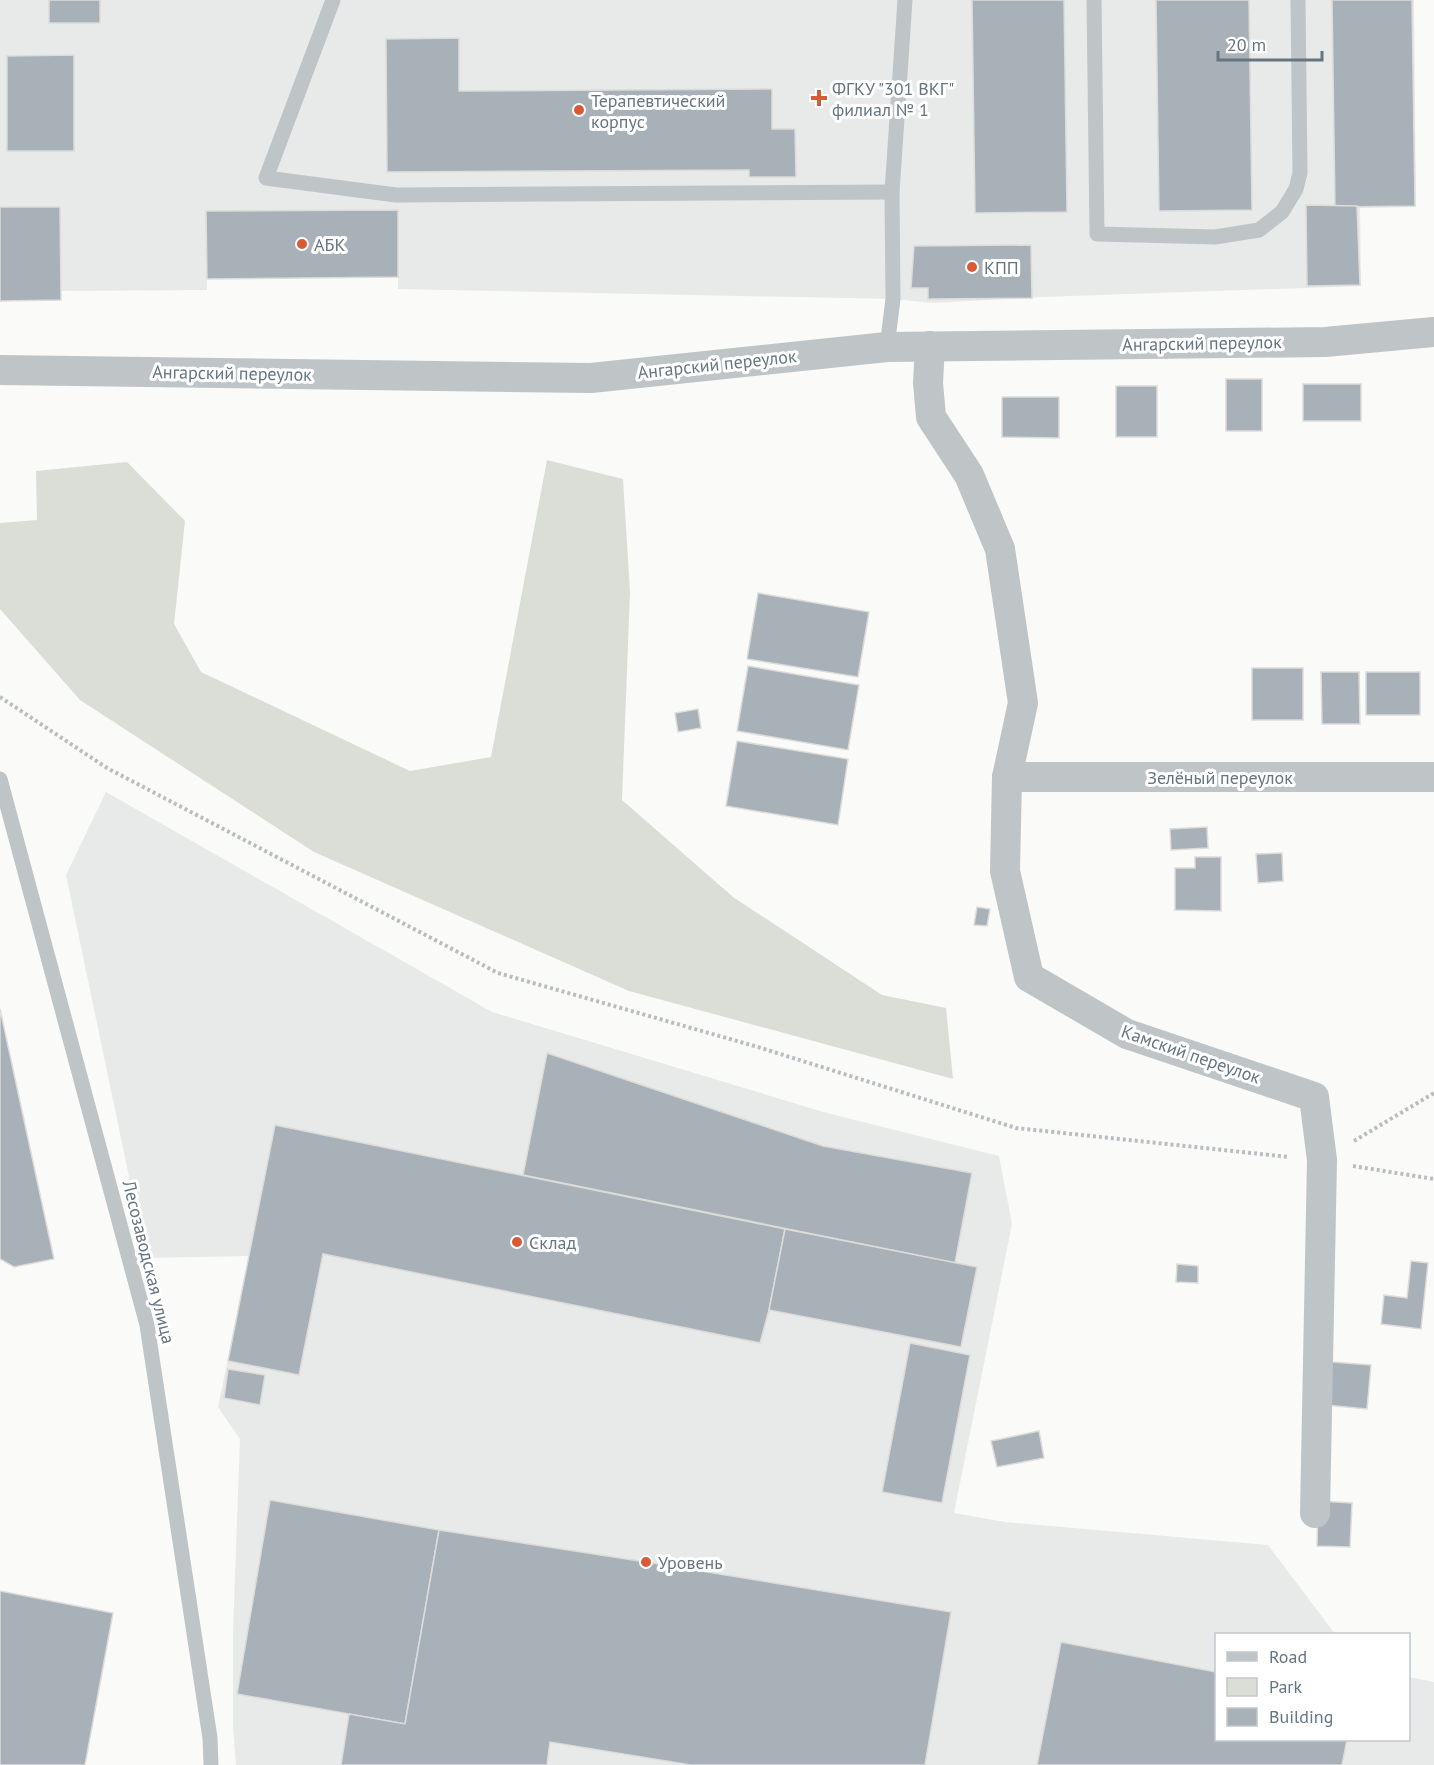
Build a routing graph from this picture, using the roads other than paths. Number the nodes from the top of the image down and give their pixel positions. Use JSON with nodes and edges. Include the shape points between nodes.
{"nodes":[{"id":1,"x":333,"y":0,"type":"edge"},
{"id":2,"x":904,"y":0,"type":"edge"},
{"id":3,"x":1094,"y":0,"type":"edge"},
{"id":4,"x":1298,"y":0,"type":"edge"},
{"id":5,"x":892,"y":192,"type":"junction"},
{"id":6,"x":1434,"y":332,"type":"edge"},
{"id":7,"x":930,"y":346,"type":"junction"},
{"id":8,"x":887,"y":347,"type":"junction"},
{"id":9,"x":0,"y":370,"type":"edge"},
{"id":10,"x":1007,"y":777,"type":"junction"},
{"id":11,"x":1434,"y":777,"type":"edge"},
{"id":12,"x":0,"y":779,"type":"edge"},
{"id":13,"x":1315,"y":1513,"type":"dead end"},
{"id":14,"x":211,"y":1765,"type":"edge"}],
"edges":[{"from":1,"to":5,"type":"lane","via":[[266,178],[396,195]]},
{"from":2,"to":5,"type":"lane"},
{"from":3,"to":4,"type":"lane","via":[[1097,234],[1215,237],[1259,230],[1282,213],[1296,189],[1300,173]]},
{"from":5,"to":8,"type":"lane","via":[[893,299]]},
{"from":6,"to":7,"type":"street","name":"Ангарский переулок","via":[[1325,342]]},
{"from":7,"to":8,"type":"street","name":"Ангарский переулок"},
{"from":7,"to":10,"type":"street","name":"Камский переулок","via":[[931,417],[969,475],[1000,549],[1023,703]]},
{"from":8,"to":9,"type":"street","name":"Ангарский переулок","via":[[591,378]]},
{"from":10,"to":11,"type":"street","name":"Зелёный переулок"},
{"from":10,"to":13,"type":"street","name":"Камский переулок","via":[[1005,871],[1029,977],[1127,1034],[1314,1097],[1322,1160]]},
{"from":12,"to":14,"type":"lane","name":"Лесозаводская улица","via":[[147,1325]]}]}
